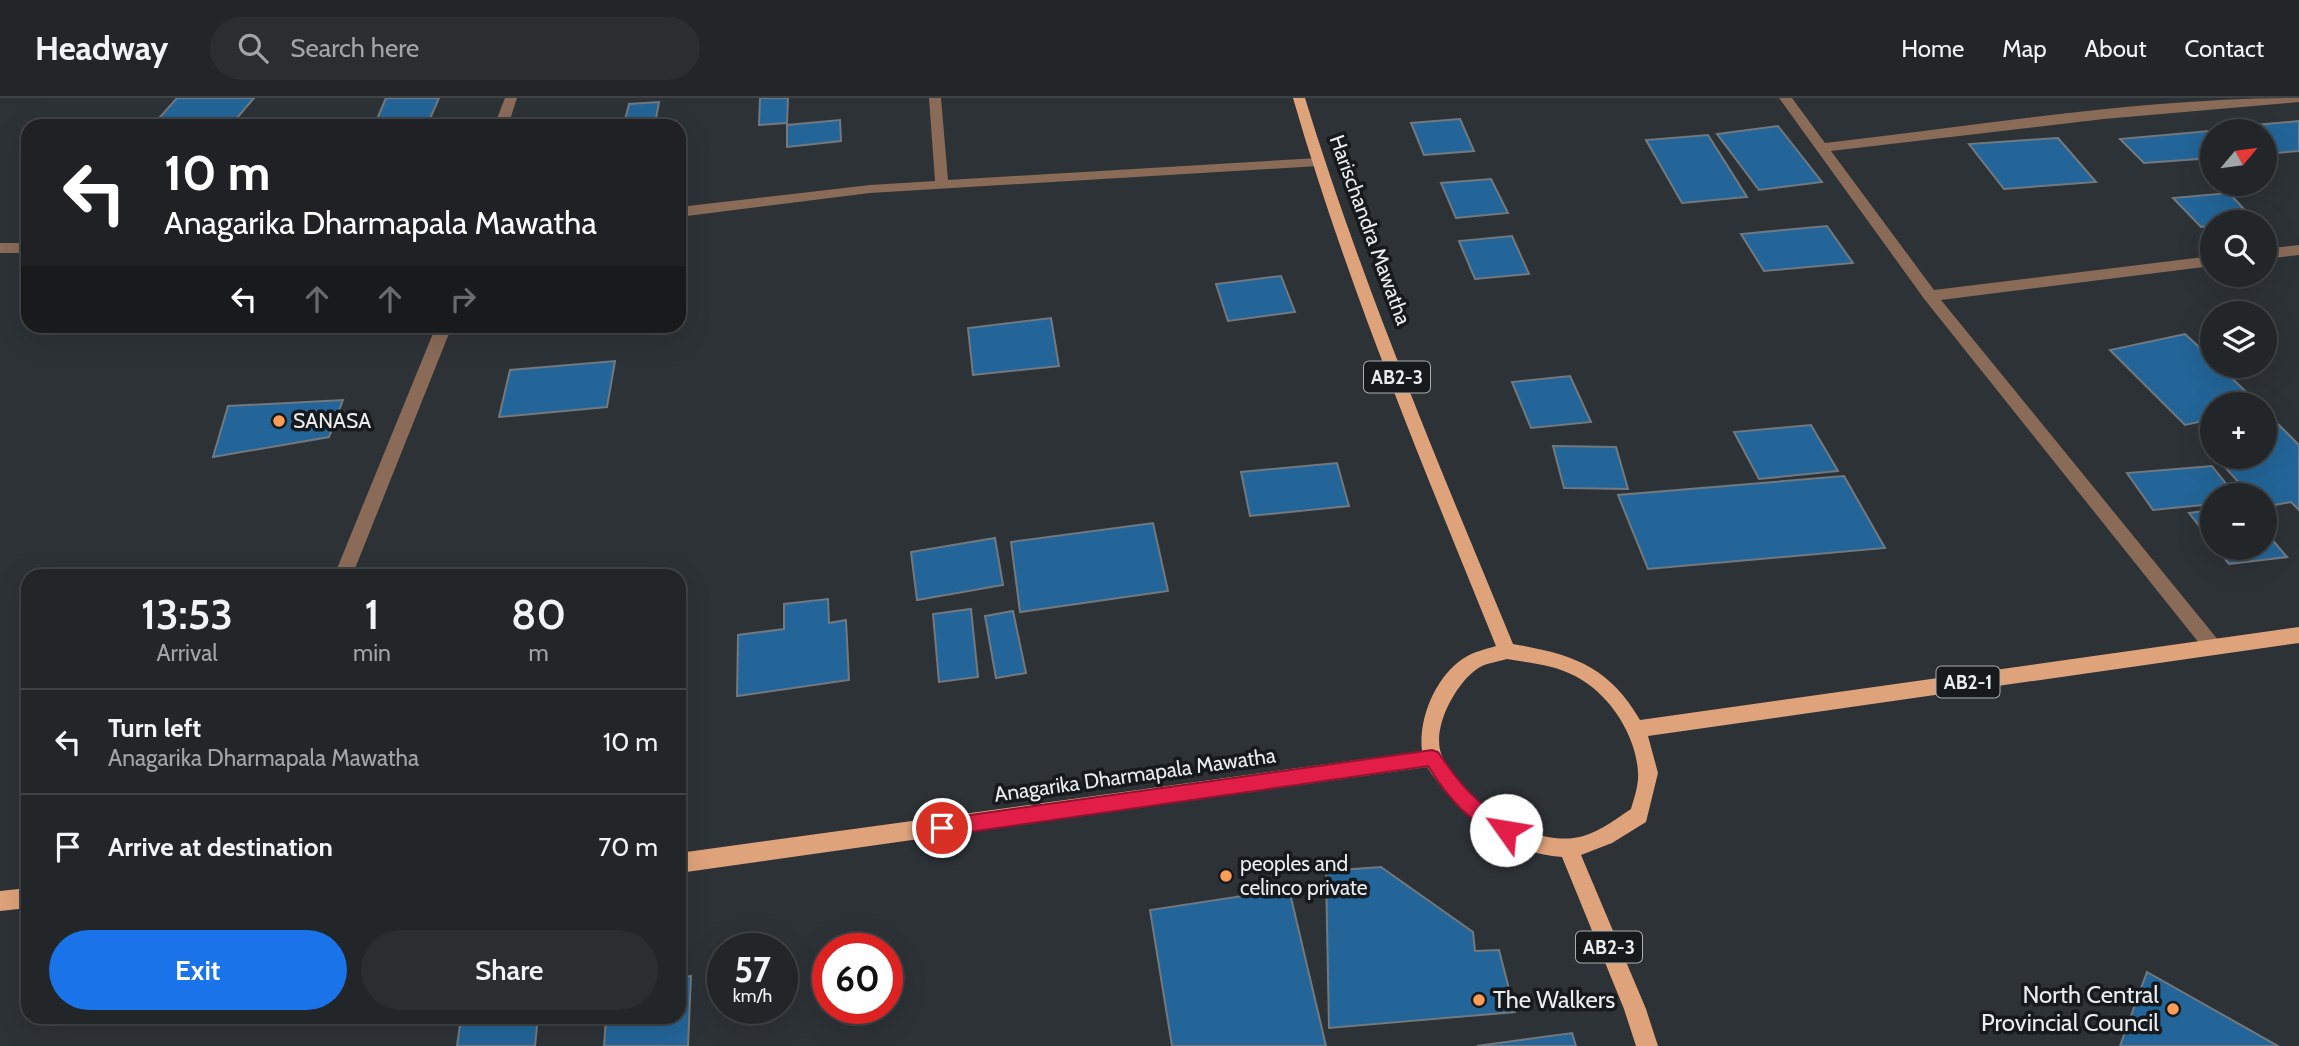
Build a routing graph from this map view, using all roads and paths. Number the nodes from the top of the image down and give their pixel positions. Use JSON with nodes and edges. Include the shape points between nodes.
{"nodes":[{"id":1,"x":512,"y":98,"type":"edge"},
{"id":2,"x":935,"y":98,"type":"edge"},
{"id":3,"x":1298,"y":98,"type":"edge"},
{"id":4,"x":1785,"y":98,"type":"edge"},
{"id":5,"x":2299,"y":98,"type":"edge"},
{"id":6,"x":504,"y":119,"type":"edge"},
{"id":7,"x":1822,"y":148,"type":"junction"},
{"id":8,"x":1318,"y":162,"type":"junction"},
{"id":9,"x":942,"y":184,"type":"junction"},
{"id":10,"x":686,"y":211,"type":"edge"},
{"id":11,"x":0,"y":248,"type":"edge"},
{"id":12,"x":21,"y":248,"type":"edge"},
{"id":13,"x":2299,"y":250,"type":"edge"},
{"id":14,"x":2277,"y":253,"type":"edge"},
{"id":15,"x":2200,"y":262,"type":"edge"},
{"id":16,"x":1930,"y":296,"type":"junction"},
{"id":17,"x":441,"y":333,"type":"edge"},
{"id":18,"x":346,"y":569,"type":"edge"},
{"id":19,"x":2299,"y":635,"type":"edge"},
{"id":20,"x":2213,"y":647,"type":"junction"},
{"id":21,"x":1507,"y":651,"type":"junction"},
{"id":22,"x":1636,"y":729,"type":"junction"},
{"id":23,"x":1432,"y":758,"type":"junction"},
{"id":24,"x":1568,"y":848,"type":"junction"},
{"id":25,"x":686,"y":862,"type":"edge"},
{"id":26,"x":21,"y":899,"type":"edge"},
{"id":27,"x":0,"y":901,"type":"edge"},
{"id":28,"x":1647,"y":1046,"type":"edge"}],
"edges":[{"from":1,"to":6,"type":"street"},
{"from":2,"to":9,"type":"street"},
{"from":3,"to":8,"type":"main road","name":"Harischandra Mawatha","number":"AB2-3"},
{"from":4,"to":7,"type":"street"},
{"from":5,"to":7,"type":"street"},
{"from":7,"to":16,"type":"street"},
{"from":8,"to":9,"type":"street"},
{"from":8,"to":21,"type":"main road","name":"Harischandra Mawatha","number":"AB2-3","via":[[1418,434]]},
{"from":9,"to":10,"type":"street"},
{"from":11,"to":12,"type":"street"},
{"from":13,"to":14,"type":"street"},
{"from":15,"to":16,"type":"street"},
{"from":16,"to":20,"type":"street"},
{"from":17,"to":18,"type":"street"},
{"from":19,"to":20,"type":"main road","number":"AB2-1"},
{"from":20,"to":22,"type":"main road","number":"AB2-1"},
{"from":21,"to":22,"type":"main road","via":[[1546,657],[1583,670],[1615,697]]},
{"from":21,"to":23,"type":"main road","via":[[1472,662],[1447,686],[1433,722]]},
{"from":22,"to":24,"type":"main road","via":[[1648,774],[1639,815],[1607,835]]},
{"from":23,"to":24,"type":"main road","via":[[1454,792],[1486,820],[1526,839]]},
{"from":23,"to":25,"type":"main road","name":"Anagarika Dharmapala Mawatha"},
{"from":24,"to":28,"type":"main road","number":"AB2-3"},
{"from":26,"to":27,"type":"main road"}]}
